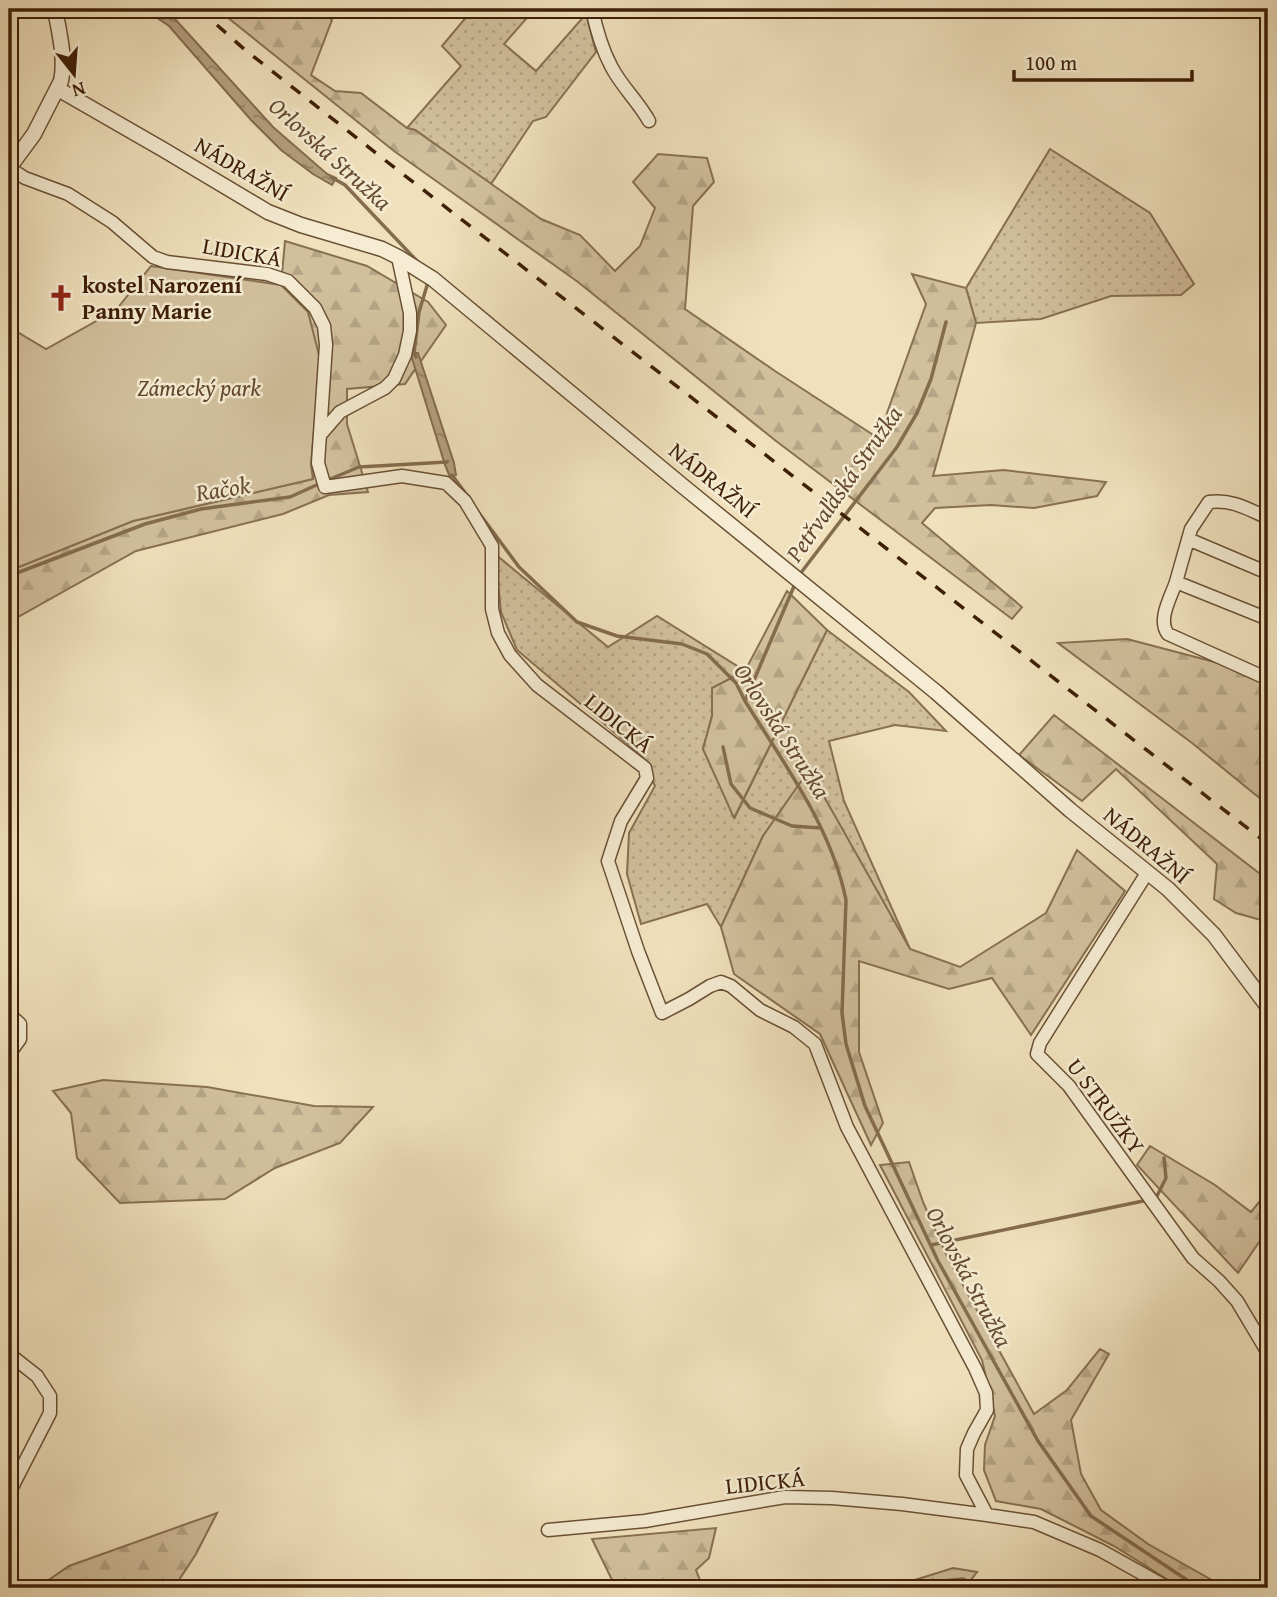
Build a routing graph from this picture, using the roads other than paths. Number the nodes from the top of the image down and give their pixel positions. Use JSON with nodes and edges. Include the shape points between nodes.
{"nodes":[{"id":1,"x":55,"y":9,"type":"edge"},
{"id":2,"x":592,"y":9,"type":"edge"},
{"id":3,"x":58,"y":89,"type":"junction"},
{"id":4,"x":649,"y":121,"type":"dead end"},
{"id":5,"x":9,"y":168,"type":"edge"},
{"id":6,"x":398,"y":257,"type":"junction"},
{"id":7,"x":320,"y":435,"type":"junction"},
{"id":8,"x":1268,"y":518,"type":"edge"},
{"id":9,"x":1189,"y":534,"type":"junction"},
{"id":10,"x":1268,"y":573,"type":"edge"},
{"id":11,"x":1176,"y":582,"type":"junction"},
{"id":12,"x":1268,"y":619,"type":"edge"},
{"id":13,"x":1268,"y":678,"type":"edge"},
{"id":14,"x":1147,"y":873,"type":"junction"},
{"id":15,"x":1268,"y":1007,"type":"edge"},
{"id":16,"x":9,"y":1014,"type":"edge"},
{"id":17,"x":9,"y":1054,"type":"edge"},
{"id":18,"x":1268,"y":1353,"type":"edge"},
{"id":19,"x":9,"y":1354,"type":"edge"},
{"id":20,"x":9,"y":1493,"type":"edge"},
{"id":21,"x":987,"y":1515,"type":"junction"},
{"id":22,"x":548,"y":1530,"type":"dead end"},
{"id":23,"x":1168,"y":1588,"type":"edge"}],
"edges":[{"from":1,"to":3,"type":"street","via":[[63,63]]},
{"from":2,"to":4,"type":"street","via":[[611,66]]},
{"from":3,"to":5,"type":"street"},
{"from":3,"to":6,"type":"street","name":"NÁDRAŽNÍ","via":[[275,215]]},
{"from":5,"to":7,"type":"street","name":"LIDICKÁ","via":[[68,194],[112,222],[153,257],[288,281],[315,308],[324,326]]},
{"from":6,"to":7,"type":"street","via":[[410,313],[405,355],[385,388],[341,412]]},
{"from":6,"to":14,"type":"street","name":"NÁDRAŽNÍ","via":[[433,279],[909,669]]},
{"from":7,"to":21,"type":"street","name":"LIDICKÁ","via":[[318,463],[325,487],[402,476],[446,483],[466,501],[492,546],[492,609],[510,655],[537,684],[645,768],[647,778],[621,821],[608,862],[662,1013],[721,982],[815,1044],[848,1127],[986,1393],[987,1410],[967,1449],[965,1475]]},
{"from":8,"to":9,"type":"street","via":[[1223,500],[1209,502]]},
{"from":9,"to":10,"type":"street"},
{"from":9,"to":11,"type":"street"},
{"from":11,"to":12,"type":"street"},
{"from":11,"to":13,"type":"street","via":[[1163,621],[1168,634]]},
{"from":14,"to":15,"type":"street","name":"NÁDRAŽNÍ","via":[[1214,935]]},
{"from":14,"to":18,"type":"street","name":"U STRUŽKY","via":[[1040,1042],[1037,1054],[1069,1086],[1193,1258],[1237,1301]]},
{"from":16,"to":17,"type":"street","via":[[20,1024],[20,1039]]},
{"from":19,"to":20,"type":"street","via":[[37,1376],[50,1396],[50,1413]]},
{"from":21,"to":22,"type":"street","name":"LIDICKÁ","via":[[785,1497],[645,1521]]},
{"from":21,"to":23,"type":"street","name":"LIDICKÁ","via":[[1034,1522],[1100,1550]]}]}
